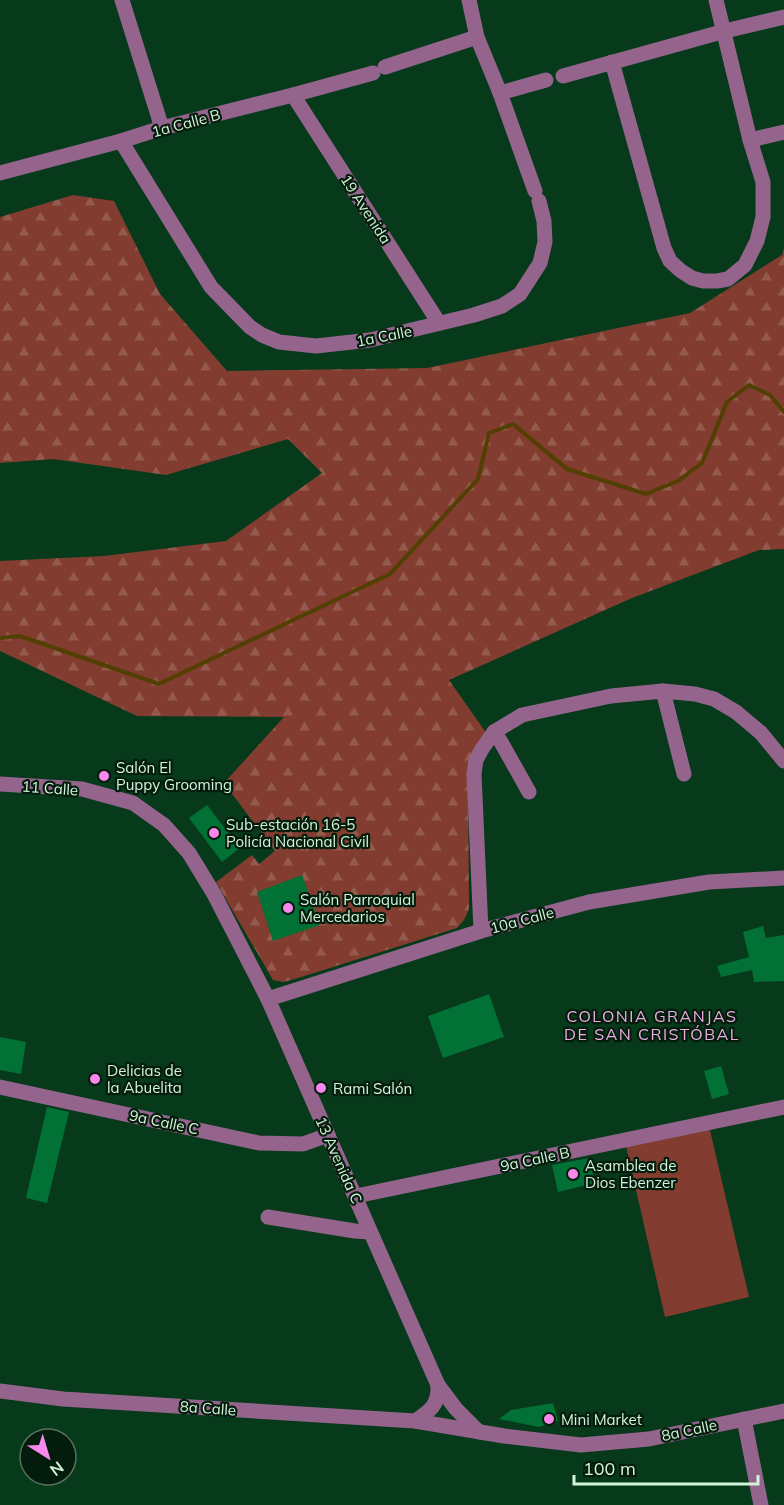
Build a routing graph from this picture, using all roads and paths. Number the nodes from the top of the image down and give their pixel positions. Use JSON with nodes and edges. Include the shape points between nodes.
{"nodes":[{"id":1,"x":122,"y":0,"type":"edge"},
{"id":2,"x":469,"y":0,"type":"edge"},
{"id":3,"x":716,"y":0,"type":"edge"},
{"id":4,"x":784,"y":16,"type":"edge"},
{"id":5,"x":725,"y":31,"type":"junction"},
{"id":6,"x":477,"y":37,"type":"junction"},
{"id":7,"x":612,"y":62,"type":"junction"},
{"id":8,"x":562,"y":76,"type":"dead end"},
{"id":9,"x":546,"y":80,"type":"dead end"},
{"id":10,"x":500,"y":93,"type":"junction"},
{"id":11,"x":294,"y":95,"type":"junction"},
{"id":12,"x":162,"y":128,"type":"junction"},
{"id":13,"x":784,"y":132,"type":"edge"},
{"id":14,"x":750,"y":140,"type":"junction"},
{"id":15,"x":121,"y":141,"type":"junction"},
{"id":16,"x":0,"y":173,"type":"edge"},
{"id":17,"x":439,"y":324,"type":"junction"},
{"id":18,"x":663,"y":691,"type":"junction"},
{"id":19,"x":494,"y":732,"type":"junction"},
{"id":20,"x":784,"y":761,"type":"edge"},
{"id":21,"x":684,"y":774,"type":"dead end"},
{"id":22,"x":0,"y":784,"type":"edge"},
{"id":23,"x":530,"y":792,"type":"dead end"},
{"id":24,"x":164,"y":825,"type":"joint"},
{"id":25,"x":784,"y":878,"type":"edge"},
{"id":26,"x":481,"y":931,"type":"junction"},
{"id":27,"x":268,"y":999,"type":"junction"},
{"id":28,"x":0,"y":1087,"type":"edge"},
{"id":29,"x":784,"y":1107,"type":"edge"},
{"id":30,"x":328,"y":1136,"type":"junction"},
{"id":31,"x":356,"y":1196,"type":"junction"},
{"id":32,"x":268,"y":1217,"type":"dead end"},
{"id":33,"x":370,"y":1232,"type":"junction"},
{"id":34,"x":438,"y":1385,"type":"junction"},
{"id":35,"x":0,"y":1392,"type":"edge"},
{"id":36,"x":784,"y":1411,"type":"edge"},
{"id":37,"x":744,"y":1419,"type":"junction"},
{"id":38,"x":416,"y":1421,"type":"junction"},
{"id":39,"x":479,"y":1432,"type":"junction"},
{"id":40,"x":761,"y":1505,"type":"edge"}],
"edges":[{"from":1,"to":12,"type":"street"},
{"from":2,"to":6,"type":"street","name":"1a Calle"},
{"from":3,"to":5,"type":"street"},
{"from":4,"to":5,"type":"street"},
{"from":5,"to":7,"type":"street"},
{"from":5,"to":14,"type":"street"},
{"from":6,"to":10,"type":"street","name":"1a Calle"},
{"from":6,"to":11,"type":"street","name":"1a Calle B"},
{"from":7,"to":8,"type":"street"},
{"from":7,"to":14,"type":"street","via":[[664,248],[670,261],[692,278],[728,279],[745,265],[757,242],[763,216],[763,182]]},
{"from":9,"to":10,"type":"street"},
{"from":10,"to":17,"type":"street","name":"1a Calle","via":[[544,221],[540,263],[520,294],[502,306]]},
{"from":11,"to":12,"type":"street","name":"1a Calle B"},
{"from":11,"to":17,"type":"street","name":"19 Avenida"},
{"from":12,"to":15,"type":"street","name":"1a Calle B"},
{"from":13,"to":14,"type":"street"},
{"from":15,"to":16,"type":"street","name":"1a Calle B"},
{"from":15,"to":17,"type":"street","name":"1a Calle","via":[[211,287],[262,335],[279,342],[316,346],[370,340]]},
{"from":18,"to":19,"type":"street","via":[[611,696],[522,715]]},
{"from":18,"to":20,"type":"street","via":[[714,699],[761,733]]},
{"from":18,"to":21,"type":"street"},
{"from":19,"to":23,"type":"street"},
{"from":19,"to":26,"type":"street","via":[[476,760],[474,774]]},
{"from":22,"to":24,"type":"street","name":"11 Calle","via":[[82,789],[133,803]]},
{"from":24,"to":27,"type":"street","name":"13 Avenida C","via":[[189,854],[214,894]]},
{"from":25,"to":26,"type":"street","name":"10a Calle","via":[[709,882],[589,902]]},
{"from":26,"to":27,"type":"street","name":"10a Calle"},
{"from":27,"to":30,"type":"street","name":"13 Avenida C"},
{"from":28,"to":30,"type":"street","name":"9a Calle C","via":[[259,1143],[303,1144]]},
{"from":29,"to":31,"type":"street","name":"9a Calle B"},
{"from":30,"to":31,"type":"street","name":"13 Avenida C"},
{"from":31,"to":33,"type":"street","name":"13 Avenida C"},
{"from":32,"to":33,"type":"street"},
{"from":33,"to":34,"type":"street","name":"13 Avenida C"},
{"from":34,"to":38,"type":"street","via":[[438,1396],[430,1411]]},
{"from":34,"to":39,"type":"street","name":"13 Avenida C"},
{"from":35,"to":38,"type":"street","name":"8a Calle"},
{"from":36,"to":37,"type":"street","name":"8a Calle"},
{"from":37,"to":39,"type":"street","name":"8a Calle","via":[[649,1439],[581,1445]]},
{"from":37,"to":40,"type":"street"},
{"from":38,"to":39,"type":"street","name":"8a Calle"}]}
